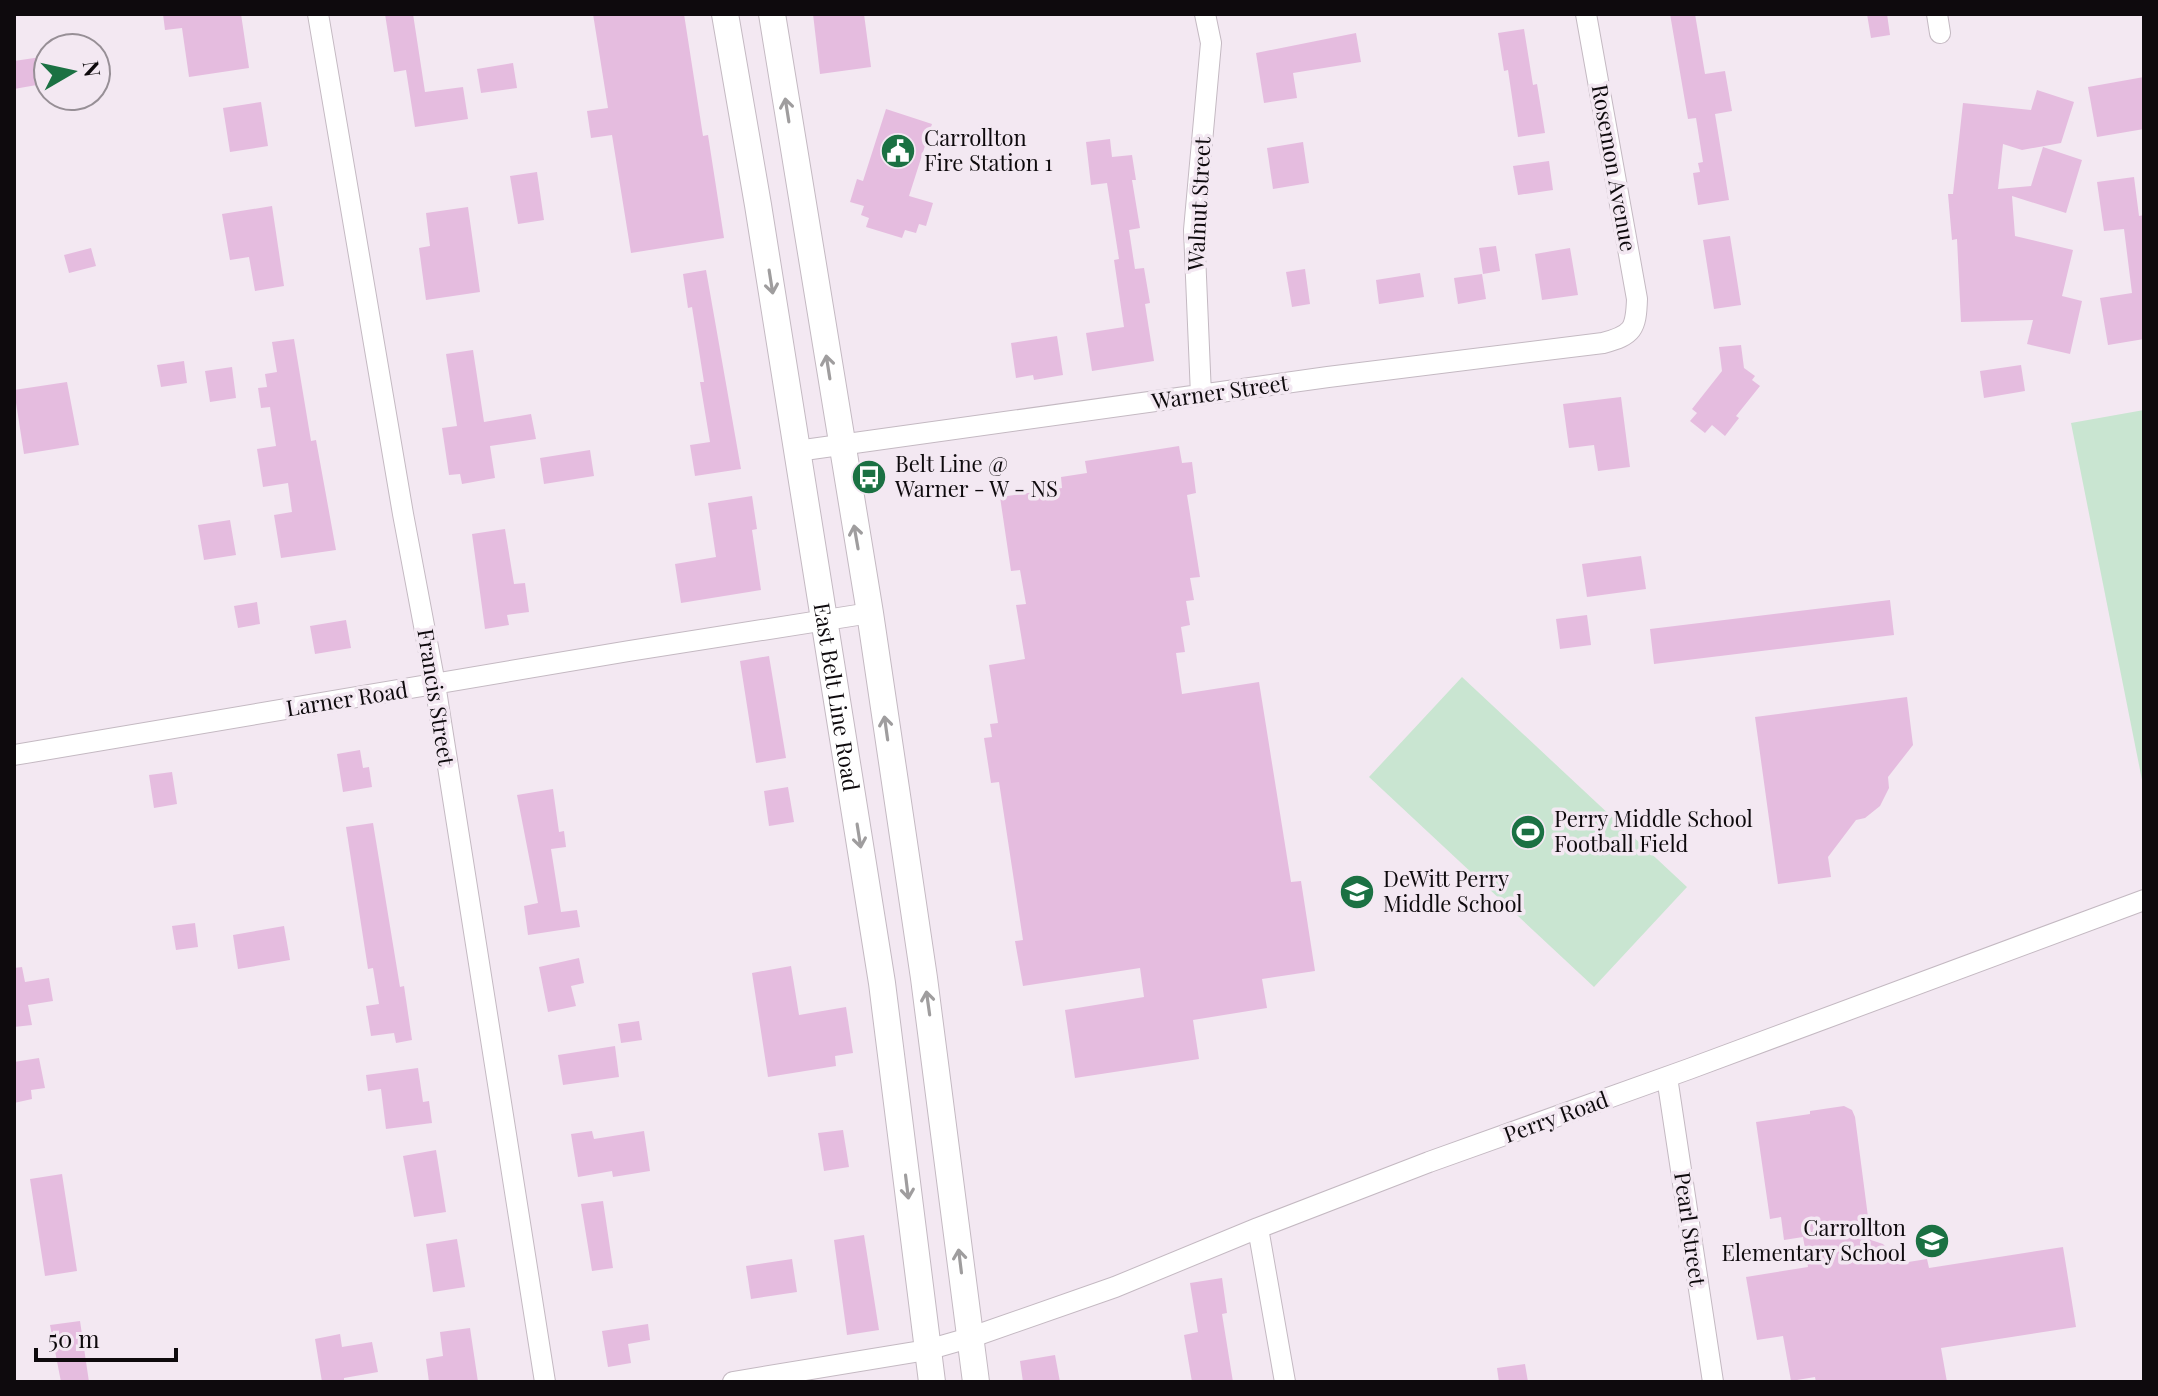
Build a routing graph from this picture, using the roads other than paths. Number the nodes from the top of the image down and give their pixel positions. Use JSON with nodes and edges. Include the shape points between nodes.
{"nodes":[{"id":1,"x":318,"y":14,"type":"edge"},
{"id":2,"x":725,"y":14,"type":"edge"},
{"id":3,"x":772,"y":14,"type":"edge"},
{"id":4,"x":1205,"y":14,"type":"edge"},
{"id":5,"x":1586,"y":14,"type":"edge"},
{"id":6,"x":1636,"y":323,"type":"joint"},
{"id":7,"x":1201,"y":395,"type":"junction"},
{"id":8,"x":841,"y":444,"type":"junction"},
{"id":9,"x":797,"y":451,"type":"junction"},
{"id":10,"x":870,"y":613,"type":"junction"},
{"id":11,"x":824,"y":620,"type":"junction"},
{"id":12,"x":435,"y":684,"type":"junction"},
{"id":13,"x":14,"y":755,"type":"edge"},
{"id":14,"x":2144,"y":900,"type":"edge"},
{"id":15,"x":1667,"y":1077,"type":"junction"},
{"id":16,"x":1258,"y":1228,"type":"junction"},
{"id":17,"x":969,"y":1338,"type":"junction"},
{"id":18,"x":927,"y":1350,"type":"junction"},
{"id":19,"x":545,"y":1382,"type":"edge"},
{"id":20,"x":733,"y":1382,"type":"edge"},
{"id":21,"x":932,"y":1382,"type":"edge"},
{"id":22,"x":976,"y":1382,"type":"edge"},
{"id":23,"x":1285,"y":1382,"type":"edge"},
{"id":24,"x":1713,"y":1382,"type":"edge"}],
"edges":[{"from":1,"to":12,"type":"street","name":"Francis Street"},
{"from":2,"to":9,"type":"main road","name":"East Belt Line Road","one_way":true},
{"from":8,"to":3,"type":"main road","name":"East Belt Line Road","one_way":true},
{"from":4,"to":7,"type":"street","name":"Walnut Street","via":[[1211,43],[1194,230]]},
{"from":5,"to":6,"type":"street","name":"Rosemon Avenue","via":[[1637,299]]},
{"from":6,"to":7,"type":"street","name":"Warner Street","via":[[1625,337],[1603,343]]},
{"from":7,"to":8,"type":"street","name":"Warner Street"},
{"from":8,"to":9,"type":"street","name":"Warner Street"},
{"from":10,"to":8,"type":"main road","name":"East Belt Line Road","one_way":true},
{"from":9,"to":11,"type":"main road","name":"East Belt Line Road"},
{"from":10,"to":11,"type":"street","name":"Larner Road"},
{"from":17,"to":10,"type":"main road","name":"East Belt Line Road","one_way":true,"via":[[942,1103]]},
{"from":11,"to":12,"type":"street","name":"Larner Road"},
{"from":11,"to":18,"type":"main road","name":"East Belt Line Road","one_way":true,"via":[[882,983]]},
{"from":12,"to":13,"type":"street","name":"Larner Road"},
{"from":12,"to":19,"type":"street","name":"Francis Street"},
{"from":14,"to":15,"type":"street","name":"Perry Road"},
{"from":15,"to":16,"type":"street","name":"Perry Road"},
{"from":15,"to":24,"type":"street","name":"Pearl Street"},
{"from":16,"to":17,"type":"street","name":"Perry Road","via":[[1115,1287]]},
{"from":16,"to":23,"type":"street"},
{"from":17,"to":18,"type":"street","name":"Perry Road"},
{"from":17,"to":22,"type":"main road","name":"East Belt Line Road"},
{"from":18,"to":20,"type":"street","name":"Perry Road"},
{"from":18,"to":21,"type":"main road","name":"East Belt Line Road"}]}
